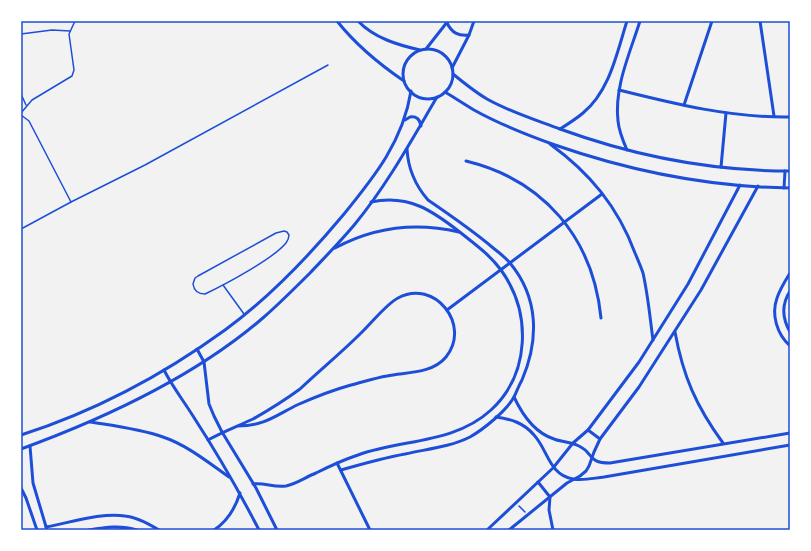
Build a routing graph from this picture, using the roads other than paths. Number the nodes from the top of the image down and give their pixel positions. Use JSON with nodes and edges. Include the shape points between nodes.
{"nodes":[{"id":1,"x":76,"y":21,"type":"edge"},
{"id":2,"x":337,"y":21,"type":"edge"},
{"id":3,"x":358,"y":21,"type":"edge"},
{"id":4,"x":474,"y":21,"type":"edge"},
{"id":5,"x":627,"y":21,"type":"edge"},
{"id":6,"x":640,"y":21,"type":"edge"},
{"id":7,"x":712,"y":21,"type":"edge"},
{"id":8,"x":760,"y":21,"type":"edge"},
{"id":9,"x":448,"y":22,"type":"edge"},
{"id":10,"x":70,"y":31,"type":"junction"},
{"id":11,"x":21,"y":34,"type":"edge"},
{"id":12,"x":469,"y":35,"type":"junction"},
{"id":13,"x":420,"y":50,"type":"junction"},
{"id":14,"x":425,"y":50,"type":"junction"},
{"id":15,"x":328,"y":65,"type":"dead end"},
{"id":16,"x":452,"y":68,"type":"junction"},
{"id":17,"x":453,"y":74,"type":"junction"},
{"id":18,"x":405,"y":81,"type":"junction"},
{"id":19,"x":619,"y":90,"type":"junction"},
{"id":20,"x":411,"y":91,"type":"junction"},
{"id":21,"x":445,"y":92,"type":"junction"},
{"id":22,"x":21,"y":94,"type":"edge"},
{"id":23,"x":436,"y":97,"type":"junction"},
{"id":24,"x":26,"y":105,"type":"junction"},
{"id":25,"x":684,"y":106,"type":"junction"},
{"id":26,"x":726,"y":112,"type":"junction"},
{"id":27,"x":21,"y":114,"type":"edge"},
{"id":28,"x":774,"y":116,"type":"junction"},
{"id":29,"x":790,"y":117,"type":"edge"},
{"id":30,"x":404,"y":120,"type":"junction"},
{"id":31,"x":420,"y":126,"type":"junction"},
{"id":32,"x":560,"y":129,"type":"junction"},
{"id":33,"x":547,"y":142,"type":"junction"},
{"id":34,"x":407,"y":148,"type":"junction"},
{"id":35,"x":627,"y":150,"type":"junction"},
{"id":36,"x":466,"y":161,"type":"dead end"},
{"id":37,"x":721,"y":167,"type":"junction"},
{"id":38,"x":785,"y":171,"type":"junction"},
{"id":39,"x":790,"y":171,"type":"edge"},
{"id":40,"x":740,"y":185,"type":"junction"},
{"id":41,"x":758,"y":186,"type":"junction"},
{"id":42,"x":784,"y":188,"type":"junction"},
{"id":43,"x":790,"y":188,"type":"edge"},
{"id":44,"x":602,"y":194,"type":"junction"},
{"id":45,"x":71,"y":202,"type":"junction"},
{"id":46,"x":371,"y":202,"type":"junction"},
{"id":47,"x":565,"y":223,"type":"junction"},
{"id":48,"x":21,"y":229,"type":"edge"},
{"id":49,"x":460,"y":232,"type":"junction"},
{"id":50,"x":332,"y":250,"type":"junction"},
{"id":51,"x":509,"y":263,"type":"junction"},
{"id":52,"x":501,"y":270,"type":"junction"},
{"id":53,"x":790,"y":273,"type":"edge"},
{"id":54,"x":223,"y":285,"type":"junction"},
{"id":55,"x":790,"y":291,"type":"edge"},
{"id":56,"x":447,"y":310,"type":"junction"},
{"id":57,"x":244,"y":314,"type":"junction"},
{"id":58,"x":601,"y":318,"type":"dead end"},
{"id":59,"x":675,"y":332,"type":"junction"},
{"id":60,"x":790,"y":332,"type":"edge"},
{"id":61,"x":653,"y":341,"type":"junction"},
{"id":62,"x":790,"y":346,"type":"edge"},
{"id":63,"x":197,"y":349,"type":"junction"},
{"id":64,"x":204,"y":362,"type":"junction"},
{"id":65,"x":164,"y":370,"type":"junction"},
{"id":66,"x":171,"y":382,"type":"junction"},
{"id":67,"x":514,"y":397,"type":"junction"},
{"id":68,"x":496,"y":417,"type":"junction"},
{"id":69,"x":90,"y":422,"type":"junction"},
{"id":70,"x":238,"y":426,"type":"junction"},
{"id":71,"x":588,"y":430,"type":"junction"},
{"id":72,"x":222,"y":432,"type":"junction"},
{"id":73,"x":790,"y":432,"type":"edge"},
{"id":74,"x":21,"y":435,"type":"edge"},
{"id":75,"x":600,"y":439,"type":"junction"},
{"id":76,"x":208,"y":440,"type":"junction"},
{"id":77,"x":573,"y":443,"type":"junction"},
{"id":78,"x":723,"y":443,"type":"junction"},
{"id":79,"x":790,"y":445,"type":"edge"},
{"id":80,"x":30,"y":446,"type":"junction"},
{"id":81,"x":21,"y":450,"type":"edge"},
{"id":82,"x":592,"y":459,"type":"junction"},
{"id":83,"x":337,"y":463,"type":"junction"},
{"id":84,"x":553,"y":468,"type":"junction"},
{"id":85,"x":341,"y":470,"type":"junction"},
{"id":86,"x":232,"y":479,"type":"junction"},
{"id":87,"x":574,"y":480,"type":"junction"},
{"id":88,"x":538,"y":482,"type":"junction"},
{"id":89,"x":253,"y":484,"type":"junction"},
{"id":90,"x":21,"y":488,"type":"edge"},
{"id":91,"x":240,"y":493,"type":"junction"},
{"id":92,"x":550,"y":497,"type":"junction"},
{"id":93,"x":47,"y":529,"type":"edge"},
{"id":94,"x":35,"y":530,"type":"edge"},
{"id":95,"x":89,"y":530,"type":"edge"},
{"id":96,"x":137,"y":530,"type":"edge"},
{"id":97,"x":159,"y":530,"type":"edge"},
{"id":98,"x":214,"y":530,"type":"edge"},
{"id":99,"x":259,"y":530,"type":"edge"},
{"id":100,"x":277,"y":530,"type":"edge"},
{"id":101,"x":370,"y":530,"type":"edge"},
{"id":102,"x":487,"y":530,"type":"edge"},
{"id":103,"x":509,"y":530,"type":"edge"},
{"id":104,"x":553,"y":530,"type":"edge"}],
"edges":[{"from":1,"to":10,"type":"lane"},
{"from":2,"to":18,"type":"street","via":[[368,54]]},
{"from":3,"to":13,"type":"street","via":[[378,36]]},
{"from":4,"to":12,"type":"street"},
{"from":5,"to":32,"type":"street","via":[[602,91],[584,113]]},
{"from":6,"to":19,"type":"street"},
{"from":7,"to":25,"type":"street"},
{"from":8,"to":28,"type":"street"},
{"from":9,"to":12,"type":"street","via":[[453,32],[458,35]]},
{"from":9,"to":14,"type":"street"},
{"from":10,"to":11,"type":"lane","via":[[52,30]]},
{"from":10,"to":24,"type":"lane","via":[[74,70],[72,76]]},
{"from":12,"to":16,"type":"street"},
{"from":13,"to":14,"type":"street"},
{"from":13,"to":18,"type":"street","via":[[406,63]]},
{"from":14,"to":16,"type":"street","via":[[440,52],[448,59]]},
{"from":15,"to":45,"type":"lane","via":[[145,165]]},
{"from":16,"to":17,"type":"street"},
{"from":17,"to":21,"type":"street","via":[[451,84]]},
{"from":17,"to":32,"type":"street","via":[[488,99]]},
{"from":18,"to":20,"type":"street"},
{"from":19,"to":25,"type":"street"},
{"from":19,"to":35,"type":"street","via":[[618,122]]},
{"from":20,"to":23,"type":"street","via":[[423,98]]},
{"from":20,"to":30,"type":"street"},
{"from":21,"to":23,"type":"street"},
{"from":21,"to":33,"type":"street","via":[[506,126]]},
{"from":22,"to":24,"type":"lane"},
{"from":23,"to":31,"type":"street"},
{"from":24,"to":27,"type":"lane"},
{"from":25,"to":26,"type":"street"},
{"from":26,"to":28,"type":"street"},
{"from":26,"to":37,"type":"street"},
{"from":27,"to":45,"type":"lane","via":[[29,121]]},
{"from":28,"to":29,"type":"street"},
{"from":30,"to":31,"type":"street","via":[[413,116],[419,120]]},
{"from":30,"to":57,"type":"street","via":[[384,162],[356,199],[286,276]]},
{"from":31,"to":34,"type":"street"},
{"from":32,"to":35,"type":"street"},
{"from":33,"to":40,"type":"street","via":[[583,155],[650,172]]},
{"from":33,"to":44,"type":"street","via":[[570,158]]},
{"from":34,"to":46,"type":"street"},
{"from":34,"to":51,"type":"street","via":[[411,173],[428,200],[475,233]]},
{"from":35,"to":37,"type":"street","via":[[704,166]]},
{"from":36,"to":47,"type":"street","via":[[497,171],[526,186],[547,203]]},
{"from":37,"to":38,"type":"street"},
{"from":38,"to":39,"type":"street"},
{"from":38,"to":42,"type":"street"},
{"from":40,"to":41,"type":"street"},
{"from":40,"to":61,"type":"street","via":[[688,284]]},
{"from":41,"to":42,"type":"street"},
{"from":41,"to":59,"type":"street"},
{"from":42,"to":43,"type":"street"},
{"from":44,"to":47,"type":"street"},
{"from":44,"to":61,"type":"street","via":[[615,210],[643,272]]},
{"from":45,"to":48,"type":"lane"},
{"from":46,"to":49,"type":"street","via":[[394,200],[418,205]]},
{"from":46,"to":50,"type":"street","via":[[355,225]]},
{"from":47,"to":51,"type":"street"},
{"from":47,"to":58,"type":"street","via":[[580,244],[590,268],[598,292]]},
{"from":49,"to":50,"type":"street","via":[[424,226],[388,229],[353,239]]},
{"from":49,"to":52,"type":"street","via":[[480,247]]},
{"from":50,"to":64,"type":"street","via":[[264,318]]},
{"from":51,"to":52,"type":"street"},
{"from":51,"to":67,"type":"street","via":[[524,288],[534,316],[528,364]]},
{"from":52,"to":56,"type":"street"},
{"from":52,"to":83,"type":"street","via":[[510,284],[520,310],[523,339],[518,368],[499,401],[479,420],[456,432],[374,450]]},
{"from":53,"to":62,"type":"street","via":[[776,299],[775,317],[781,335]]},
{"from":54,"to":54,"type":"lane","via":[[278,251],[287,241],[287,232],[276,233],[198,276],[193,284],[195,291],[201,294]]},
{"from":54,"to":57,"type":"lane"},
{"from":55,"to":60,"type":"street","via":[[783,315]]},
{"from":56,"to":70,"type":"street","via":[[428,296],[413,294],[398,298],[300,389]]},
{"from":56,"to":70,"type":"street","via":[[453,321],[454,341],[445,358],[435,366],[350,386],[304,403],[263,423]]},
{"from":57,"to":63,"type":"street"},
{"from":59,"to":75,"type":"street","via":[[639,387]]},
{"from":59,"to":78,"type":"street","via":[[679,356],[689,385]]},
{"from":61,"to":71,"type":"street"},
{"from":63,"to":64,"type":"street"},
{"from":63,"to":65,"type":"street"},
{"from":64,"to":66,"type":"street"},
{"from":64,"to":72,"type":"street","via":[[209,404]]},
{"from":65,"to":66,"type":"street"},
{"from":65,"to":74,"type":"street","via":[[82,412]]},
{"from":66,"to":69,"type":"street"},
{"from":66,"to":76,"type":"street"},
{"from":67,"to":68,"type":"street"},
{"from":67,"to":77,"type":"street","via":[[521,411],[536,428],[554,439]]},
{"from":68,"to":84,"type":"street","via":[[516,422],[530,431],[541,444]]},
{"from":68,"to":85,"type":"street","via":[[469,437],[456,442]]},
{"from":69,"to":80,"type":"street"},
{"from":69,"to":86,"type":"street","via":[[164,437],[194,452]]},
{"from":70,"to":72,"type":"street"},
{"from":71,"to":75,"type":"street"},
{"from":71,"to":77,"type":"street"},
{"from":72,"to":76,"type":"street"},
{"from":72,"to":89,"type":"street"},
{"from":73,"to":78,"type":"street"},
{"from":75,"to":82,"type":"street"},
{"from":76,"to":86,"type":"street"},
{"from":77,"to":82,"type":"street","via":[[584,449]]},
{"from":77,"to":84,"type":"street"},
{"from":78,"to":82,"type":"street","via":[[610,463]]},
{"from":79,"to":87,"type":"street"},
{"from":80,"to":81,"type":"street"},
{"from":80,"to":93,"type":"street","via":[[33,483]]},
{"from":82,"to":87,"type":"street","via":[[586,472]]},
{"from":83,"to":85,"type":"street"},
{"from":83,"to":89,"type":"street","via":[[293,484],[278,487]]},
{"from":84,"to":87,"type":"street"},
{"from":84,"to":88,"type":"street"},
{"from":85,"to":101,"type":"street"},
{"from":86,"to":91,"type":"street"},
{"from":87,"to":92,"type":"street"},
{"from":88,"to":92,"type":"street"},
{"from":88,"to":102,"type":"street"},
{"from":89,"to":100,"type":"street"},
{"from":90,"to":94,"type":"street","via":[[36,526]]},
{"from":91,"to":98,"type":"street","via":[[235,508],[227,520]]},
{"from":91,"to":99,"type":"street"},
{"from":92,"to":103,"type":"street"},
{"from":92,"to":104,"type":"street","via":[[549,510]]},
{"from":93,"to":97,"type":"street","via":[[106,515],[117,515],[127,516]]},
{"from":95,"to":96,"type":"street","via":[[107,527]]}]}
